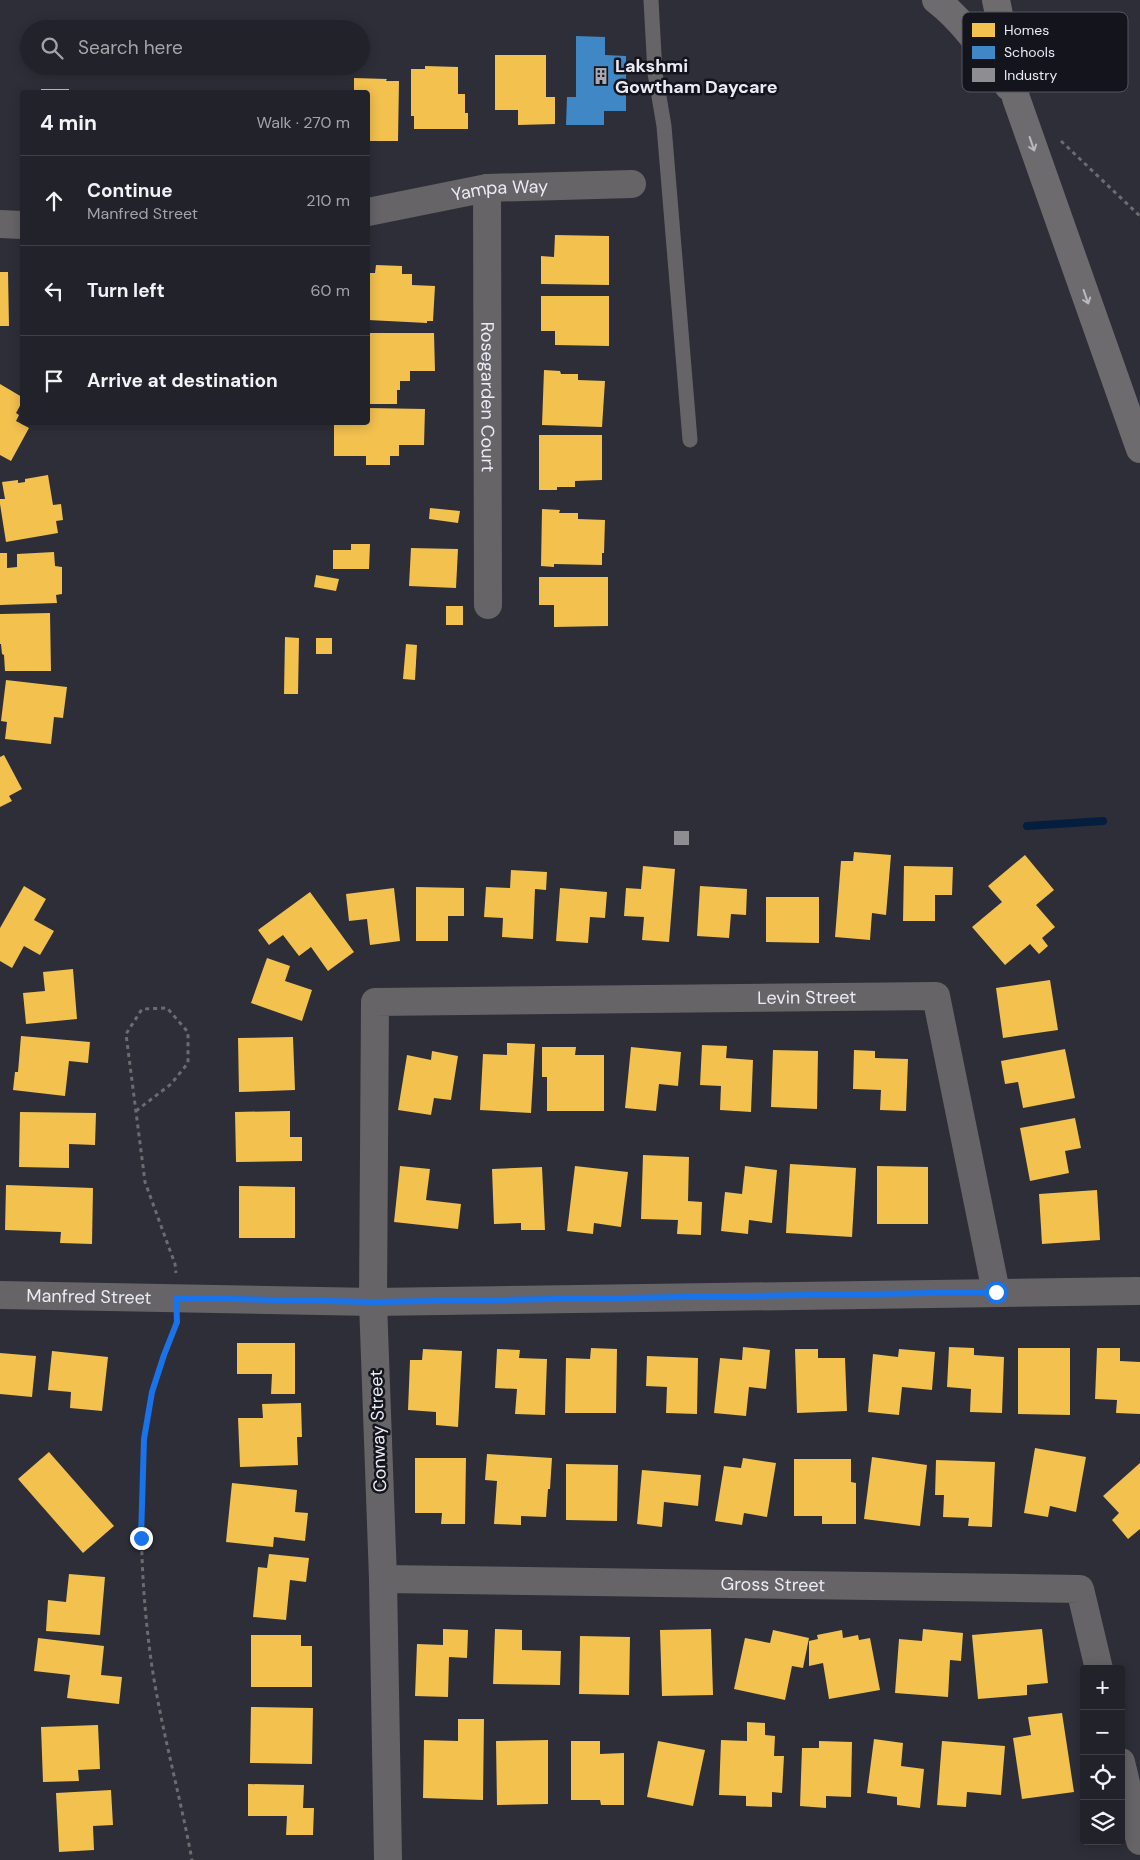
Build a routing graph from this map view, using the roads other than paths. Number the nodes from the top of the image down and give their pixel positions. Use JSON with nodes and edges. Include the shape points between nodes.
{"nodes":[{"id":1,"x":651,"y":0,"type":"edge"},
{"id":2,"x":936,"y":0,"type":"edge"},
{"id":3,"x":962,"y":24,"type":"edge"},
{"id":4,"x":1012,"y":92,"type":"edge"},
{"id":5,"x":1015,"y":92,"type":"edge"},
{"id":6,"x":1016,"y":98,"type":"junction"},
{"id":7,"x":632,"y":184,"type":"dead end"},
{"id":8,"x":486,"y":188,"type":"junction"},
{"id":9,"x":370,"y":212,"type":"edge"},
{"id":10,"x":0,"y":224,"type":"edge"},
{"id":11,"x":20,"y":225,"type":"edge"},
{"id":12,"x":690,"y":440,"type":"dead end"},
{"id":13,"x":1140,"y":449,"type":"edge"},
{"id":14,"x":488,"y":605,"type":"dead end"},
{"id":15,"x":375,"y":1002,"type":"joint"},
{"id":16,"x":1137,"y":1291,"type":"dead end"},
{"id":17,"x":996,"y":1292,"type":"junction"},
{"id":18,"x":0,"y":1295,"type":"edge"},
{"id":19,"x":373,"y":1302,"type":"junction"},
{"id":20,"x":383,"y":1579,"type":"junction"},
{"id":21,"x":1098,"y":1665,"type":"edge"},
{"id":22,"x":1125,"y":1779,"type":"edge"},
{"id":23,"x":1140,"y":1841,"type":"edge"},
{"id":24,"x":388,"y":1860,"type":"edge"}],
"edges":[{"from":1,"to":12,"type":"lane","via":[[654,64],[664,126]]},
{"from":2,"to":3,"type":"highway"},
{"from":4,"to":6,"type":"highway"},
{"from":5,"to":6,"type":"highway"},
{"from":6,"to":13,"type":"highway","one_way":true},
{"from":7,"to":8,"type":"street","name":"Yampa Way"},
{"from":8,"to":9,"type":"street","name":"Yampa Way"},
{"from":8,"to":14,"type":"street","name":"Rosegarden Court"},
{"from":10,"to":11,"type":"street"},
{"from":15,"to":17,"type":"street","name":"Levin Street","via":[[936,996]]},
{"from":15,"to":19,"type":"street","name":"Conway Street"},
{"from":16,"to":17,"type":"street","name":"Manfred Street"},
{"from":17,"to":19,"type":"street","name":"Manfred Street"},
{"from":18,"to":19,"type":"street","name":"Manfred Street"},
{"from":19,"to":20,"type":"street","name":"Conway Street"},
{"from":20,"to":21,"type":"street","name":"Gross Street","via":[[1080,1589]]},
{"from":20,"to":24,"type":"street","name":"Conway Street"},
{"from":22,"to":23,"type":"street"}]}
